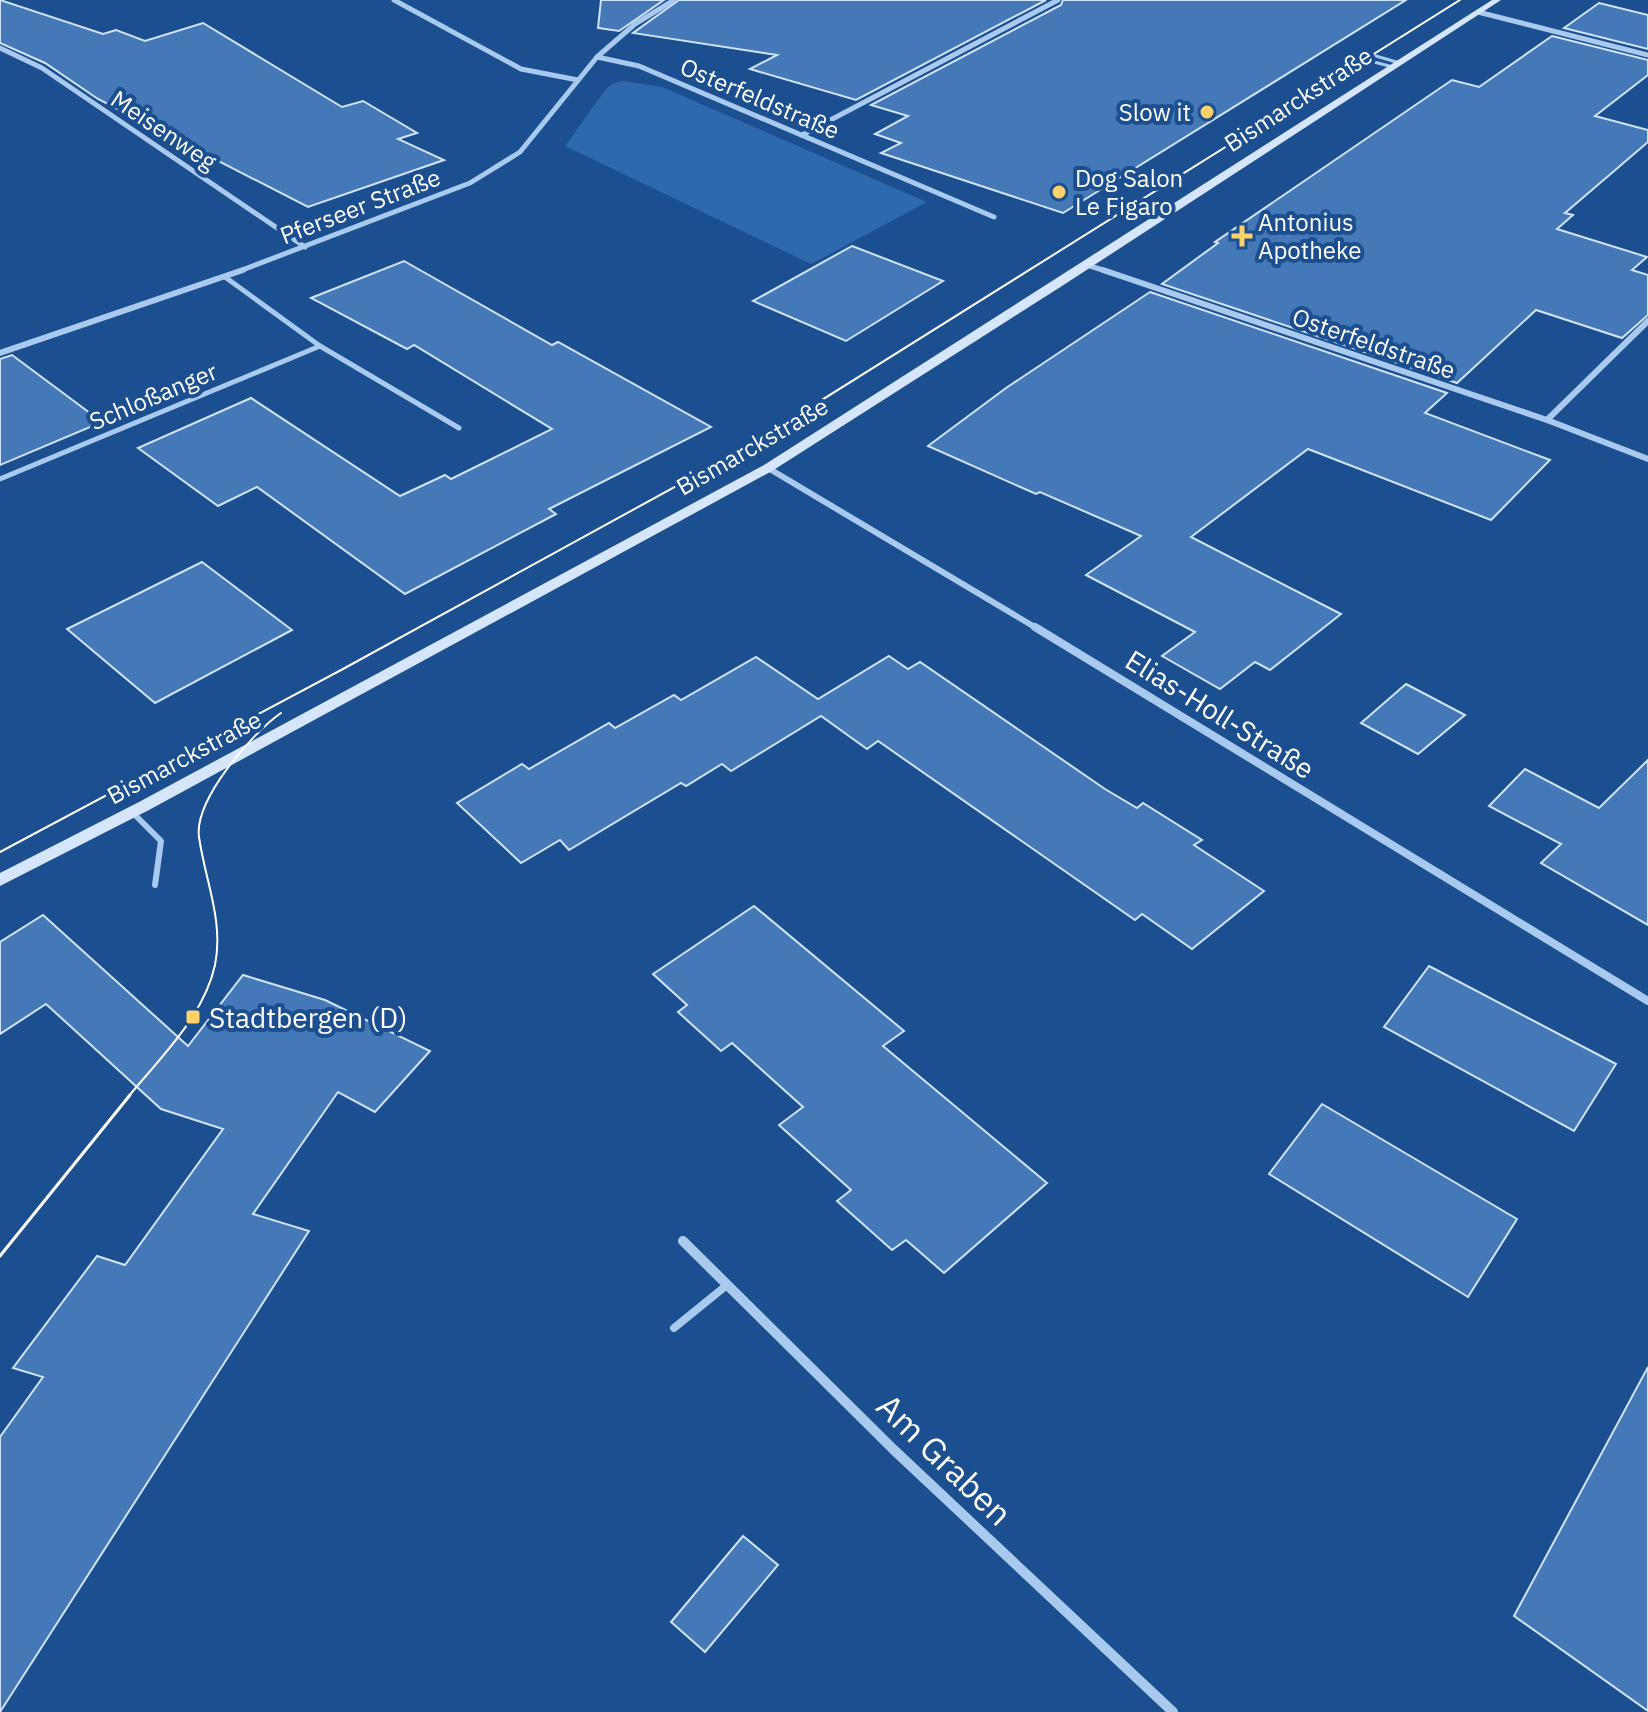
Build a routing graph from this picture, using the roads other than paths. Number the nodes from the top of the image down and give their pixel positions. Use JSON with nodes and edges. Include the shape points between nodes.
{"nodes":[{"id":1,"x":394,"y":0,"type":"edge"},
{"id":2,"x":674,"y":0,"type":"edge"},
{"id":3,"x":1058,"y":0,"type":"edge"},
{"id":4,"x":1497,"y":0,"type":"edge"},
{"id":5,"x":1478,"y":12,"type":"junction"},
{"id":6,"x":0,"y":48,"type":"edge"},
{"id":7,"x":1362,"y":52,"type":"dead end"},
{"id":8,"x":1648,"y":55,"type":"edge"},
{"id":9,"x":597,"y":57,"type":"junction"},
{"id":10,"x":1355,"y":57,"type":"dead end"},
{"id":11,"x":1396,"y":65,"type":"junction"},
{"id":12,"x":578,"y":80,"type":"junction"},
{"id":13,"x":802,"y":135,"type":"junction"},
{"id":14,"x":994,"y":217,"type":"dead end"},
{"id":15,"x":305,"y":247,"type":"junction"},
{"id":16,"x":1087,"y":265,"type":"junction"},
{"id":17,"x":225,"y":277,"type":"junction"},
{"id":18,"x":1648,"y":321,"type":"edge"},
{"id":19,"x":320,"y":346,"type":"junction"},
{"id":20,"x":0,"y":353,"type":"edge"},
{"id":21,"x":1547,"y":420,"type":"junction"},
{"id":22,"x":459,"y":428,"type":"dead end"},
{"id":23,"x":1648,"y":459,"type":"edge"},
{"id":24,"x":768,"y":468,"type":"junction"},
{"id":25,"x":0,"y":479,"type":"edge"},
{"id":26,"x":132,"y":812,"type":"junction"},
{"id":27,"x":0,"y":880,"type":"edge"},
{"id":28,"x":155,"y":885,"type":"dead end"},
{"id":29,"x":1648,"y":1001,"type":"edge"},
{"id":30,"x":683,"y":1241,"type":"dead end"},
{"id":31,"x":727,"y":1285,"type":"junction"},
{"id":32,"x":674,"y":1328,"type":"dead end"},
{"id":33,"x":1173,"y":1712,"type":"edge"}],
"edges":[{"from":1,"to":12,"type":"street","via":[[521,69]]},
{"from":2,"to":9,"type":"street","name":"Pferseer Straße"},
{"from":3,"to":13,"type":"street"},
{"from":4,"to":5,"type":"street","name":"Bismarckstraße"},
{"from":5,"to":8,"type":"street"},
{"from":5,"to":11,"type":"street","name":"Bismarckstraße"},
{"from":6,"to":15,"type":"street","name":"Meisenweg","via":[[42,68]]},
{"from":7,"to":11,"type":"lane"},
{"from":9,"to":12,"type":"street","name":"Pferseer Straße"},
{"from":9,"to":13,"type":"street","name":"Osterfeldstraße","via":[[639,66]]},
{"from":10,"to":11,"type":"lane"},
{"from":11,"to":16,"type":"street","name":"Bismarckstraße"},
{"from":12,"to":15,"type":"street","name":"Pferseer Straße","via":[[520,152],[470,183]]},
{"from":13,"to":14,"type":"street","name":"Osterfeldstraße"},
{"from":15,"to":17,"type":"street","name":"Pferseer Straße"},
{"from":16,"to":21,"type":"street","name":"Osterfeldstraße"},
{"from":16,"to":24,"type":"street","name":"Bismarckstraße"},
{"from":17,"to":19,"type":"lane"},
{"from":17,"to":20,"type":"street","name":"Pferseer Straße"},
{"from":18,"to":21,"type":"street"},
{"from":19,"to":22,"type":"lane"},
{"from":19,"to":25,"type":"lane","name":"Schloßanger"},
{"from":21,"to":23,"type":"street","name":"Osterfeldstraße"},
{"from":24,"to":26,"type":"street","name":"Bismarckstraße"},
{"from":24,"to":29,"type":"street","name":"Elias-Holl-Straße","via":[[1017,613]]},
{"from":26,"to":27,"type":"street","name":"Bismarckstraße"},
{"from":26,"to":28,"type":"lane","via":[[161,841]]},
{"from":30,"to":31,"type":"street","name":"Am Graben"},
{"from":31,"to":32,"type":"lane"},
{"from":31,"to":33,"type":"street","name":"Am Graben"}]}
